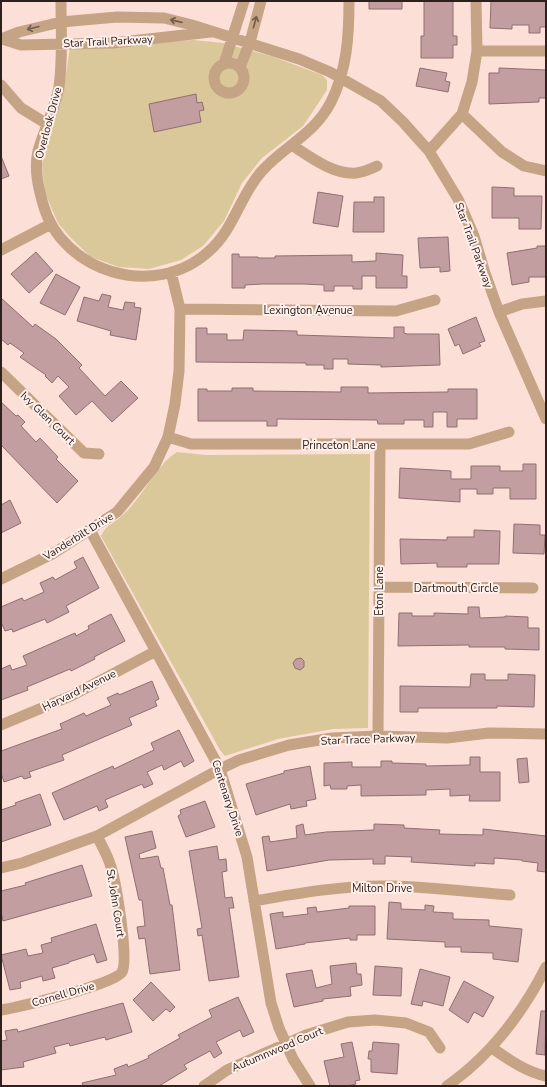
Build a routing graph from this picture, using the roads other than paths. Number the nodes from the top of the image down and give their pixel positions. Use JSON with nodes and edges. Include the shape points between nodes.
{"nodes":[{"id":1,"x":61,"y":1,"type":"edge"},
{"id":2,"x":244,"y":1,"type":"edge"},
{"id":3,"x":261,"y":1,"type":"edge"},
{"id":4,"x":349,"y":1,"type":"edge"},
{"id":5,"x":476,"y":1,"type":"edge"},
{"id":6,"x":61,"y":22,"type":"junction"},
{"id":7,"x":213,"y":31,"type":"junction"},
{"id":8,"x":234,"y":37,"type":"junction"},
{"id":9,"x":2,"y":39,"type":"edge"},
{"id":10,"x":250,"y":42,"type":"junction"},
{"id":11,"x":61,"y":44,"type":"junction"},
{"id":12,"x":546,"y":50,"type":"edge"},
{"id":13,"x":477,"y":51,"type":"junction"},
{"id":14,"x":224,"y":64,"type":"junction"},
{"id":15,"x":240,"y":67,"type":"junction"},
{"id":16,"x":341,"y":78,"type":"junction"},
{"id":17,"x":1,"y":85,"type":"edge"},
{"id":18,"x":462,"y":114,"type":"junction"},
{"id":19,"x":47,"y":124,"type":"junction"},
{"id":20,"x":293,"y":146,"type":"junction"},
{"id":21,"x":429,"y":151,"type":"junction"},
{"id":22,"x":377,"y":166,"type":"dead end"},
{"id":23,"x":546,"y":171,"type":"edge"},
{"id":24,"x":50,"y":224,"type":"junction"},
{"id":25,"x":1,"y":250,"type":"edge"},
{"id":26,"x":171,"y":272,"type":"junction"},
{"id":27,"x":435,"y":300,"type":"dead end"},
{"id":28,"x":546,"y":301,"type":"edge"},
{"id":29,"x":180,"y":309,"type":"junction"},
{"id":30,"x":500,"y":312,"type":"junction"},
{"id":31,"x":1,"y":372,"type":"edge"},
{"id":32,"x":546,"y":419,"type":"edge"},
{"id":33,"x":509,"y":432,"type":"dead end"},
{"id":34,"x":168,"y":437,"type":"junction"},
{"id":35,"x":380,"y":445,"type":"junction"},
{"id":36,"x":99,"y":454,"type":"dead end"},
{"id":37,"x":90,"y":530,"type":"junction"},
{"id":38,"x":1,"y":579,"type":"edge"},
{"id":39,"x":379,"y":587,"type":"junction"},
{"id":40,"x":532,"y":588,"type":"dead end"},
{"id":41,"x":156,"y":651,"type":"junction"},
{"id":42,"x":1,"y":725,"type":"edge"},
{"id":43,"x":546,"y":734,"type":"edge"},
{"id":44,"x":378,"y":736,"type":"junction"},
{"id":45,"x":220,"y":769,"type":"junction"},
{"id":46,"x":97,"y":836,"type":"junction"},
{"id":47,"x":1,"y":868,"type":"edge"},
{"id":48,"x":510,"y":895,"type":"dead end"},
{"id":49,"x":254,"y":901,"type":"junction"},
{"id":50,"x":546,"y":967,"type":"edge"},
{"id":51,"x":122,"y":973,"type":"joint"},
{"id":52,"x":1,"y":1010,"type":"edge"},
{"id":53,"x":286,"y":1045,"type":"junction"},
{"id":54,"x":440,"y":1048,"type":"dead end"},
{"id":55,"x":492,"y":1048,"type":"junction"},
{"id":56,"x":546,"y":1076,"type":"edge"},
{"id":57,"x":204,"y":1086,"type":"edge"},
{"id":58,"x":310,"y":1086,"type":"edge"},
{"id":59,"x":446,"y":1086,"type":"edge"}],
"edges":[{"from":1,"to":6,"type":"street","name":"Overlook Drive"},
{"from":2,"to":8,"type":"street"},
{"from":10,"to":3,"type":"street","one_way":true},
{"from":4,"to":16,"type":"street","name":"Overlook Drive","via":[[348,41]]},
{"from":5,"to":13,"type":"street"},
{"from":7,"to":6,"type":"street","name":"Star Trail Parkway","one_way":true,"via":[[164,18],[117,17]]},
{"from":6,"to":9,"type":"street","name":"Star Trail Parkway","one_way":true,"via":[[19,32]]},
{"from":6,"to":11,"type":"street","name":"Overlook Drive"},
{"from":7,"to":8,"type":"street","name":"Star Trail Parkway"},
{"from":7,"to":11,"type":"street","name":"Star Trail Parkway","via":[[129,42]]},
{"from":8,"to":10,"type":"street","name":"Star Trail Parkway"},
{"from":8,"to":14,"type":"street"},
{"from":9,"to":11,"type":"street","name":"Star Trail Parkway","via":[[21,44]]},
{"from":10,"to":15,"type":"street"},
{"from":10,"to":16,"type":"street","name":"Star Trail Parkway","via":[[299,59]]},
{"from":11,"to":19,"type":"street","name":"Overlook Drive","via":[[58,87]]},
{"from":12,"to":13,"type":"street"},
{"from":13,"to":18,"type":"street","via":[[472,82]]},
{"from":14,"to":15,"type":"street","via":[[233,63]]},
{"from":14,"to":15,"type":"street","via":[[216,70],[214,80],[217,88],[224,93],[234,93],[242,87],[245,78]]},
{"from":16,"to":20,"type":"street","name":"Overlook Drive","via":[[322,116],[306,136]]},
{"from":16,"to":21,"type":"street","name":"Star Trail Parkway","via":[[381,101]]},
{"from":17,"to":19,"type":"street","via":[[21,108]]},
{"from":18,"to":21,"type":"street"},
{"from":18,"to":23,"type":"street","via":[[502,152],[524,166]]},
{"from":19,"to":24,"type":"street","name":"Overlook Drive","via":[[38,153],[36,172]]},
{"from":20,"to":22,"type":"street","via":[[323,164],[348,173],[364,172]]},
{"from":20,"to":26,"type":"street","name":"Overlook Drive","via":[[272,161],[253,182],[233,222],[218,243],[198,260]]},
{"from":21,"to":30,"type":"street","name":"Star Trail Parkway","via":[[467,218]]},
{"from":24,"to":25,"type":"street"},
{"from":24,"to":26,"type":"street","name":"Overlook Drive","via":[[78,256],[105,271],[137,276]]},
{"from":26,"to":29,"type":"street","name":"Vanderbilt Drive"},
{"from":27,"to":29,"type":"street","name":"Lexington Avenue","via":[[396,311]]},
{"from":28,"to":30,"type":"street","via":[[522,304]]},
{"from":29,"to":34,"type":"street","name":"Vanderbilt Drive","via":[[179,371]]},
{"from":30,"to":32,"type":"street","name":"Star Trail Parkway"},
{"from":31,"to":36,"type":"street","name":"Ivy Glen Court","via":[[84,453]]},
{"from":33,"to":35,"type":"street","name":"Princeton Lane","via":[[469,444]]},
{"from":34,"to":35,"type":"street","name":"Princeton Lane","via":[[191,444]]},
{"from":34,"to":37,"type":"street","name":"Vanderbilt Drive","via":[[154,467],[117,512]]},
{"from":35,"to":39,"type":"street","name":"Eton Lane"},
{"from":37,"to":38,"type":"street","name":"Vanderbilt Drive","via":[[54,553]]},
{"from":37,"to":41,"type":"street","name":"Centenary Drive"},
{"from":39,"to":40,"type":"street","name":"Dartmouth Circle"},
{"from":39,"to":44,"type":"street","name":"Eton Lane"},
{"from":41,"to":42,"type":"street","name":"Harvard Avenue","via":[[73,695]]},
{"from":41,"to":45,"type":"street","name":"Centenary Drive"},
{"from":43,"to":44,"type":"street","name":"Star Trace Parkway","via":[[489,733],[447,738]]},
{"from":44,"to":45,"type":"street","name":"Star Trace Parkway","via":[[332,738],[289,745],[239,760]]},
{"from":45,"to":46,"type":"street","name":"Star Trace Parkway"},
{"from":45,"to":49,"type":"street","name":"Centenary Drive","via":[[247,857]]},
{"from":46,"to":47,"type":"street","name":"Star Trace Parkway"},
{"from":46,"to":51,"type":"street","name":"St. John Court","via":[[111,867],[125,961]]},
{"from":48,"to":49,"type":"street","name":"Milton Drive","via":[[358,886]]},
{"from":49,"to":53,"type":"street","name":"Centenary Drive","via":[[271,1003]]},
{"from":50,"to":55,"type":"street","via":[[526,1003]]},
{"from":51,"to":52,"type":"street","name":"Cornell Drive","via":[[98,984]]},
{"from":53,"to":54,"type":"street","name":"Autumnwood Court","via":[[306,1035],[348,1022],[375,1020],[420,1027],[429,1032]]},
{"from":53,"to":57,"type":"street","name":"Autumnwood Court","via":[[227,1070]]},
{"from":53,"to":58,"type":"street","name":"Centenary Drive"},
{"from":55,"to":56,"type":"street","via":[[511,1062]]},
{"from":55,"to":59,"type":"street"}]}
